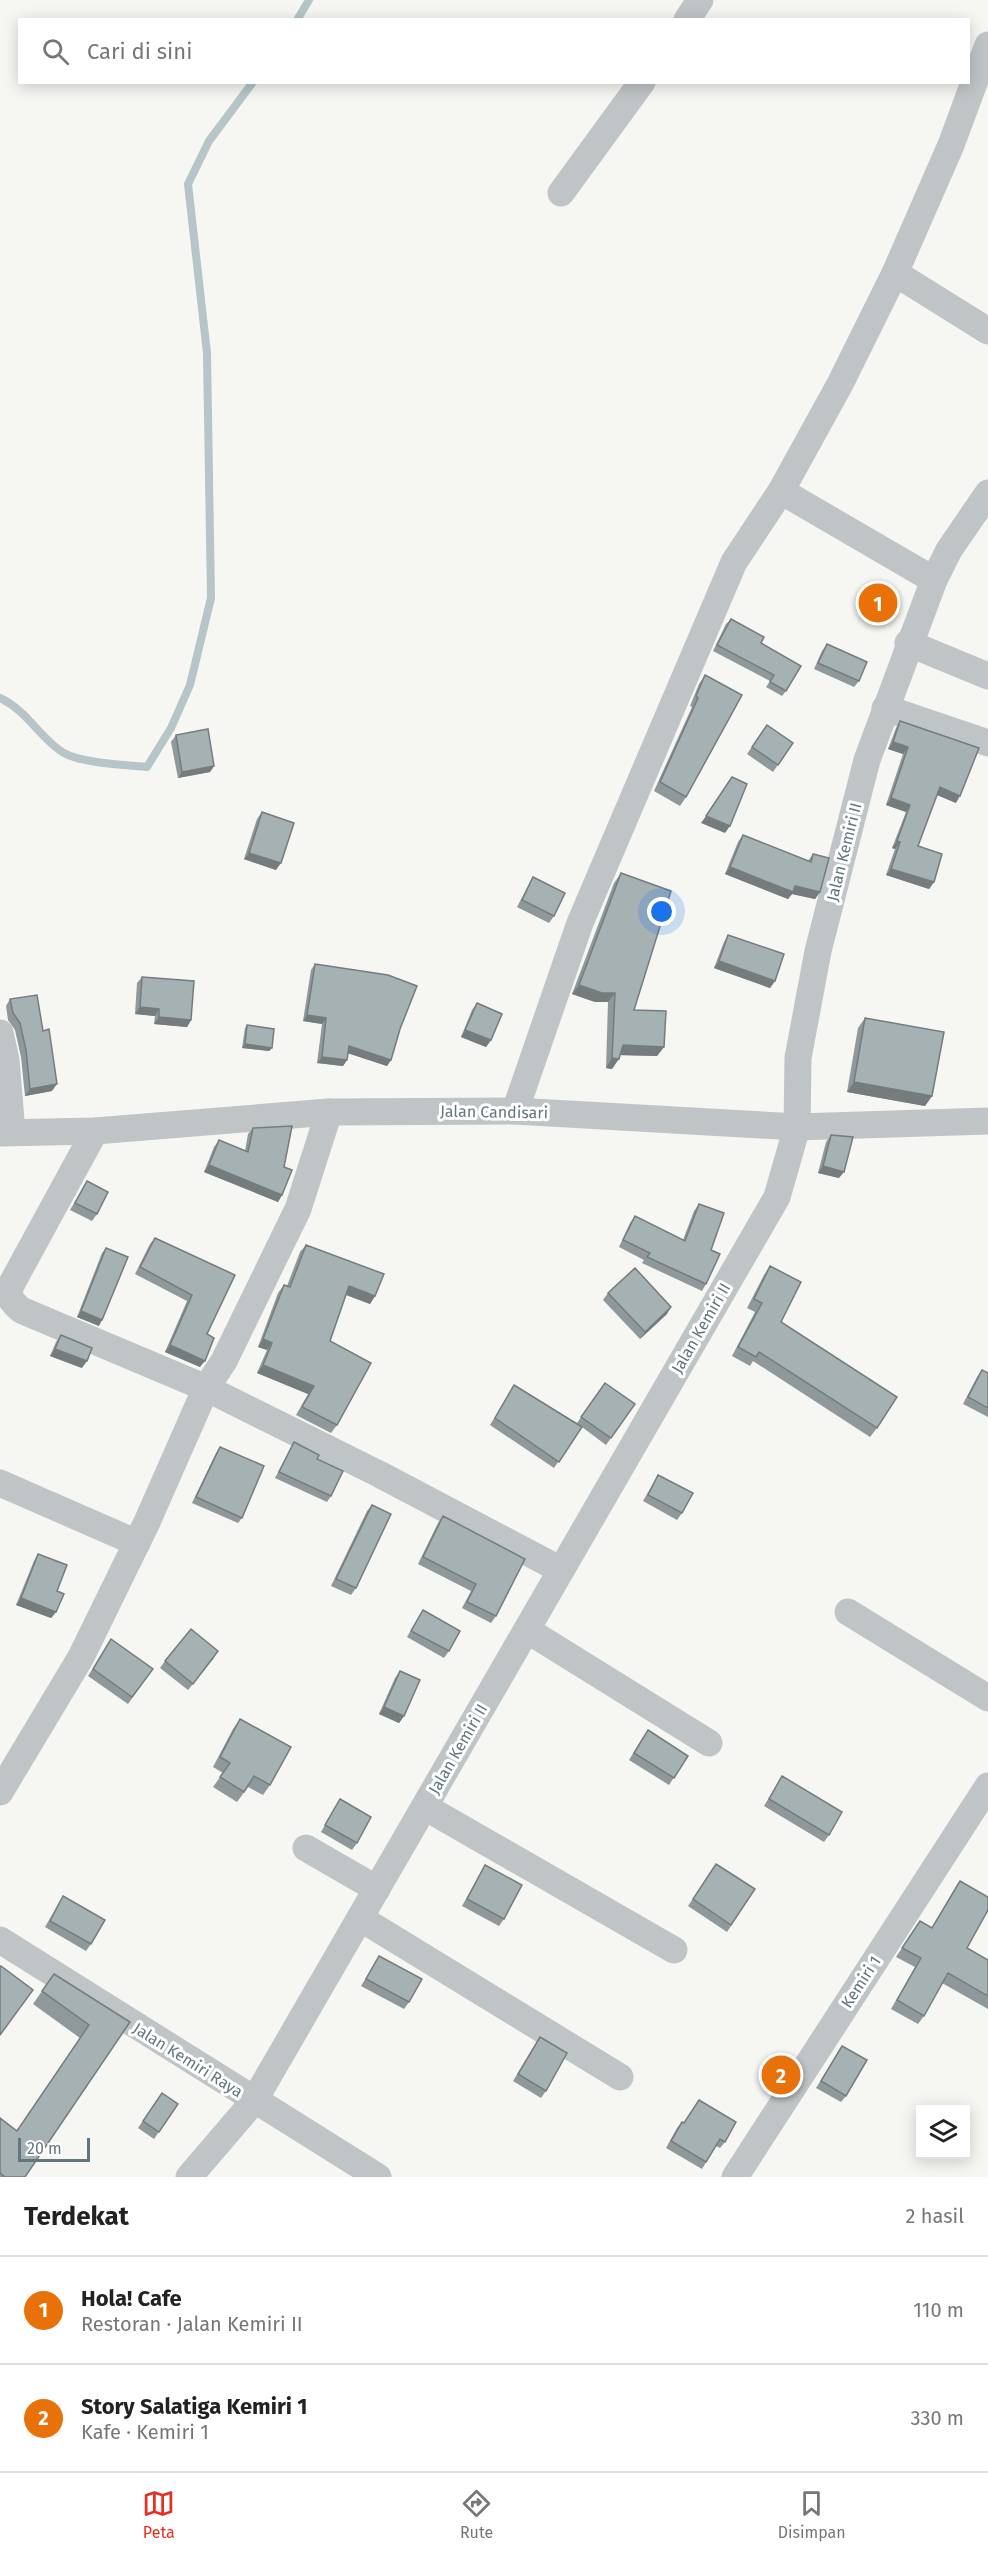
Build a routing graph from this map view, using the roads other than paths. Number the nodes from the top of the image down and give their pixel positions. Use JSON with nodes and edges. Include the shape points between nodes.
{"nodes":[{"id":1,"x":700,"y":0,"type":"edge"},
{"id":2,"x":688,"y":18,"type":"edge"},
{"id":3,"x":988,"y":45,"type":"edge"},
{"id":4,"x":641,"y":84,"type":"edge"},
{"id":5,"x":561,"y":193,"type":"dead end"},
{"id":6,"x":895,"y":273,"type":"junction"},
{"id":7,"x":988,"y":331,"type":"edge"},
{"id":8,"x":781,"y":491,"type":"junction"},
{"id":9,"x":988,"y":493,"type":"edge"},
{"id":10,"x":934,"y":580,"type":"junction"},
{"id":11,"x":908,"y":643,"type":"junction"},
{"id":12,"x":988,"y":676,"type":"edge"},
{"id":13,"x":885,"y":708,"type":"junction"},
{"id":14,"x":988,"y":743,"type":"edge"},
{"id":15,"x":0,"y":1033,"type":"edge"},
{"id":16,"x":514,"y":1111,"type":"junction"},
{"id":17,"x":329,"y":1112,"type":"junction"},
{"id":18,"x":988,"y":1121,"type":"edge"},
{"id":19,"x":797,"y":1127,"type":"junction"},
{"id":20,"x":94,"y":1131,"type":"junction"},
{"id":21,"x":6,"y":1132,"type":"edge"},
{"id":22,"x":206,"y":1388,"type":"junction"},
{"id":23,"x":0,"y":1482,"type":"edge"},
{"id":24,"x":137,"y":1543,"type":"junction"},
{"id":25,"x":561,"y":1570,"type":"junction"},
{"id":26,"x":848,"y":1611,"type":"dead end"},
{"id":27,"x":527,"y":1630,"type":"junction"},
{"id":28,"x":988,"y":1698,"type":"edge"},
{"id":29,"x":709,"y":1743,"type":"dead end"},
{"id":30,"x":988,"y":1786,"type":"edge"},
{"id":31,"x":0,"y":1792,"type":"edge"},
{"id":32,"x":425,"y":1807,"type":"junction"},
{"id":33,"x":306,"y":1848,"type":"dead end"},
{"id":34,"x":377,"y":1889,"type":"junction"},
{"id":35,"x":360,"y":1918,"type":"junction"},
{"id":36,"x":0,"y":1940,"type":"edge"},
{"id":37,"x":674,"y":1950,"type":"dead end"},
{"id":38,"x":620,"y":2077,"type":"dead end"},
{"id":39,"x":254,"y":2101,"type":"junction"},
{"id":40,"x":189,"y":2177,"type":"edge"},
{"id":41,"x":378,"y":2177,"type":"edge"},
{"id":42,"x":735,"y":2177,"type":"edge"}],
"edges":[{"from":1,"to":2,"type":"street"},
{"from":3,"to":6,"type":"street","via":[[951,145]]},
{"from":4,"to":5,"type":"street"},
{"from":6,"to":7,"type":"street"},
{"from":6,"to":8,"type":"street"},
{"from":8,"to":10,"type":"street"},
{"from":8,"to":16,"type":"street","via":[[734,562],[580,923]]},
{"from":9,"to":10,"type":"street","name":"Jalan Kemiri II","via":[[949,550]]},
{"from":10,"to":11,"type":"street","name":"Jalan Kemiri II"},
{"from":11,"to":12,"type":"street"},
{"from":11,"to":13,"type":"street","name":"Jalan Kemiri II"},
{"from":13,"to":14,"type":"street"},
{"from":13,"to":19,"type":"street","name":"Jalan Kemiri II","via":[[867,760],[818,951],[798,1058]]},
{"from":15,"to":21,"type":"street","via":[[6,1060]]},
{"from":16,"to":17,"type":"street","name":"Jalan Candisari"},
{"from":16,"to":19,"type":"street","name":"Jalan Candisari"},
{"from":17,"to":20,"type":"street","name":"Jalan Candisari"},
{"from":17,"to":22,"type":"street","via":[[298,1209],[224,1361]]},
{"from":18,"to":19,"type":"street","name":"Jalan Candisari"},
{"from":19,"to":25,"type":"street","name":"Jalan Kemiri II","via":[[777,1197]]},
{"from":20,"to":21,"type":"street","name":"Jalan Candisari"},
{"from":20,"to":22,"type":"street","via":[[11,1285],[12,1302],[21,1310]]},
{"from":22,"to":24,"type":"street"},
{"from":22,"to":25,"type":"street"},
{"from":23,"to":24,"type":"street"},
{"from":24,"to":31,"type":"street","via":[[81,1657]]},
{"from":25,"to":27,"type":"street","name":"Jalan Kemiri II"},
{"from":26,"to":28,"type":"street"},
{"from":27,"to":29,"type":"street"},
{"from":27,"to":32,"type":"street","name":"Jalan Kemiri II"},
{"from":30,"to":42,"type":"street","name":"Kemiri 1"},
{"from":32,"to":34,"type":"street","name":"Jalan Kemiri II"},
{"from":32,"to":37,"type":"street"},
{"from":33,"to":34,"type":"street"},
{"from":34,"to":35,"type":"street","name":"Jalan Kemiri II"},
{"from":35,"to":38,"type":"street"},
{"from":35,"to":39,"type":"street","name":"Jalan Kemiri II"},
{"from":36,"to":39,"type":"street","name":"Jalan Kemiri Raya"},
{"from":39,"to":40,"type":"street","name":"Jalan Kemiri II"},
{"from":39,"to":41,"type":"street","name":"Jalan Kemiri Raya"}]}
